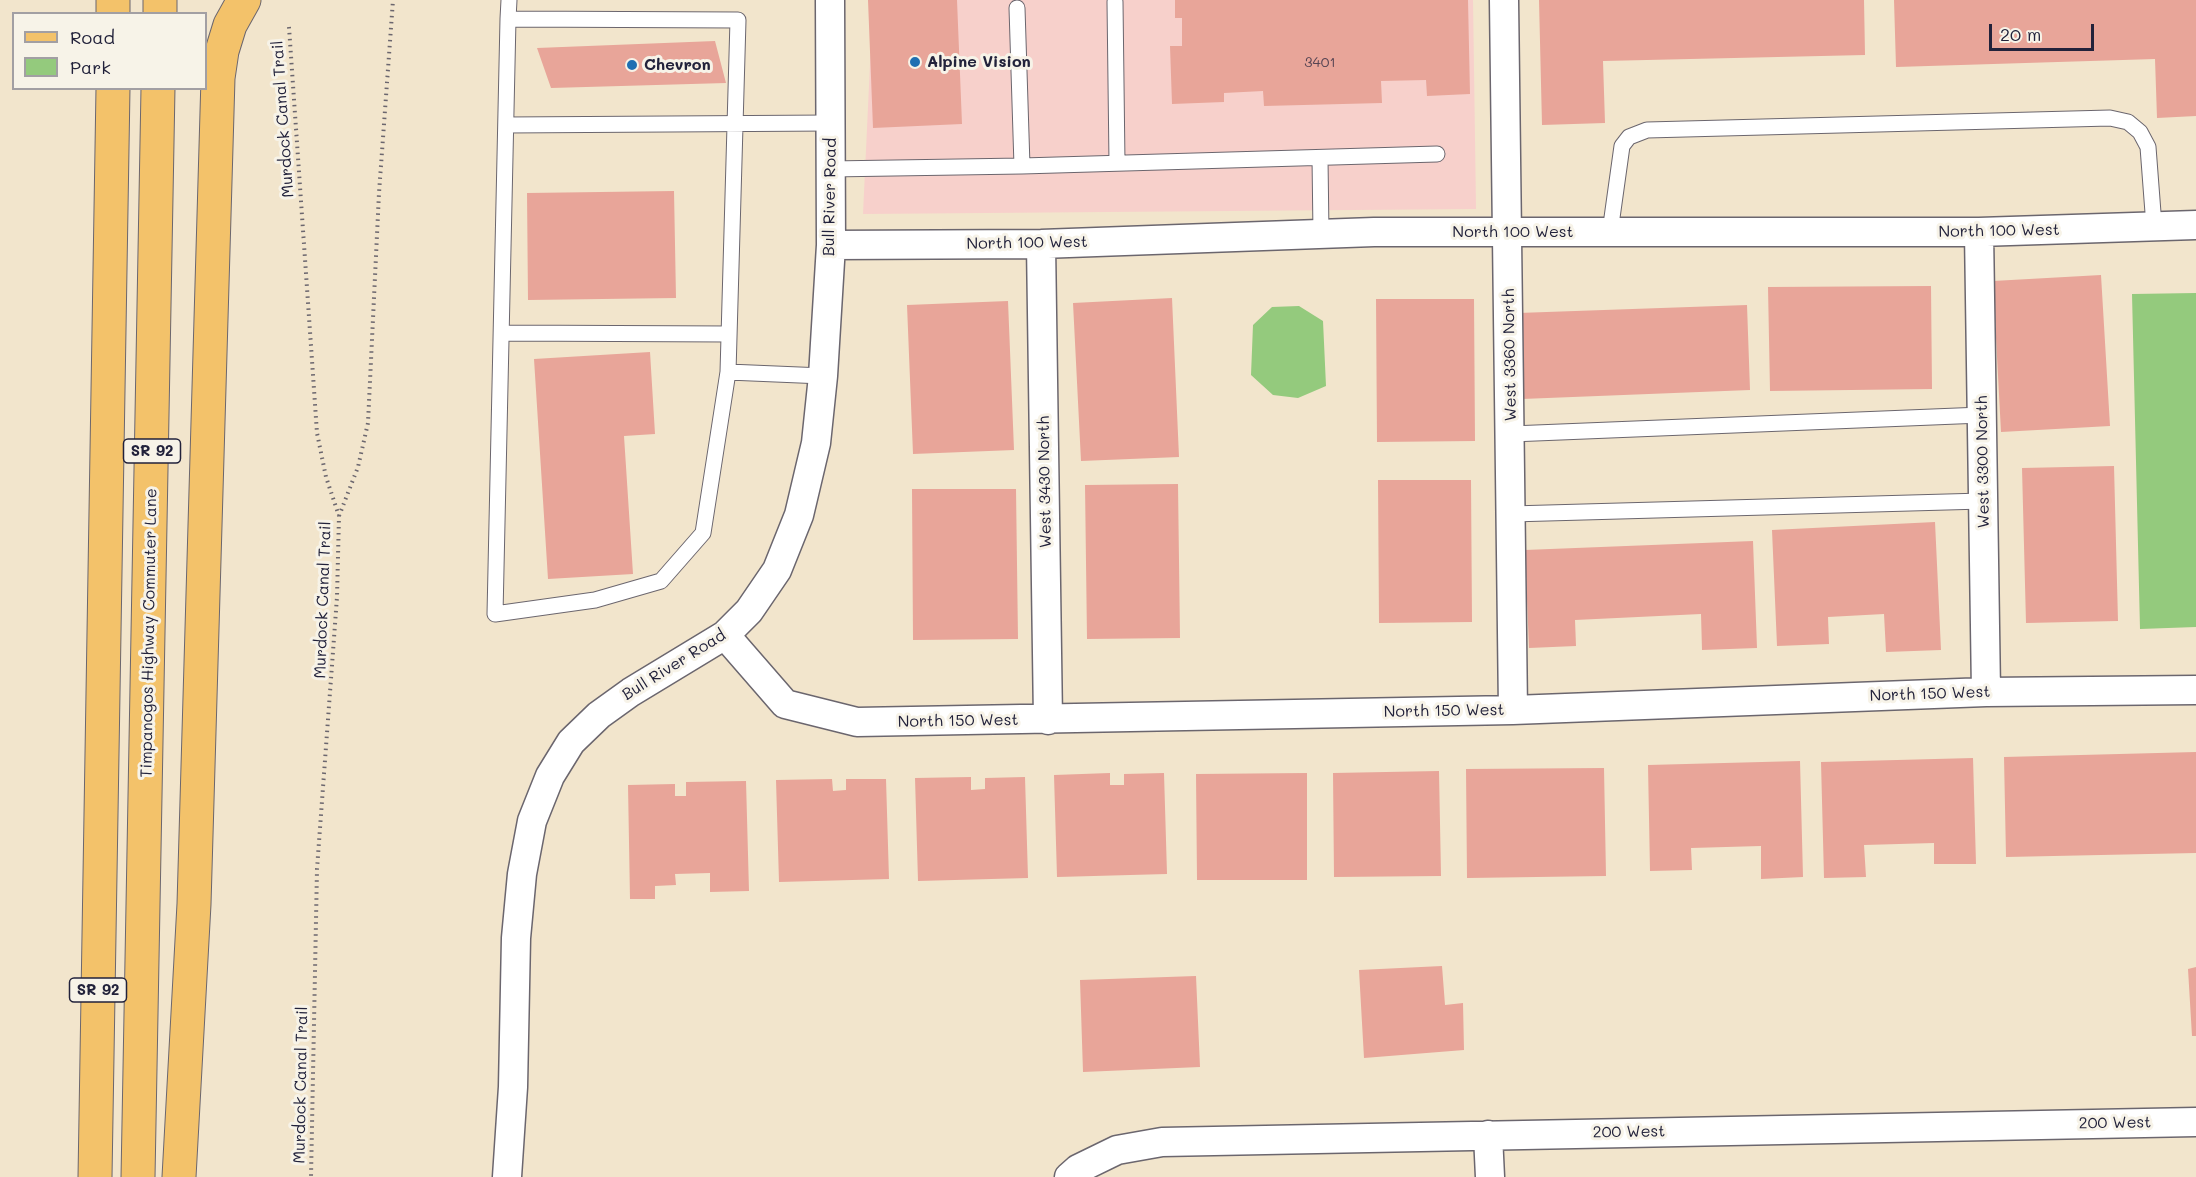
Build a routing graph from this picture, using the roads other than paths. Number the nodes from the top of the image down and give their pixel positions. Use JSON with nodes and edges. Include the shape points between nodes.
{"nodes":[{"id":1,"x":244,"y":0,"type":"edge"},
{"id":2,"x":509,"y":0,"type":"edge"},
{"id":3,"x":830,"y":0,"type":"edge"},
{"id":4,"x":1504,"y":0,"type":"edge"},
{"id":5,"x":1115,"y":2,"type":"dead end"},
{"id":6,"x":1017,"y":8,"type":"dead end"},
{"id":7,"x":508,"y":19,"type":"junction"},
{"id":8,"x":113,"y":90,"type":"edge"},
{"id":9,"x":158,"y":90,"type":"edge"},
{"id":10,"x":735,"y":122,"type":"junction"},
{"id":11,"x":831,"y":123,"type":"junction"},
{"id":12,"x":506,"y":125,"type":"junction"},
{"id":13,"x":1437,"y":154,"type":"dead end"},
{"id":14,"x":1320,"y":158,"type":"junction"},
{"id":15,"x":1117,"y":164,"type":"junction"},
{"id":16,"x":1022,"y":166,"type":"junction"},
{"id":17,"x":830,"y":169,"type":"junction"},
{"id":18,"x":2196,"y":225,"type":"edge"},
{"id":19,"x":2154,"y":226,"type":"junction"},
{"id":20,"x":1508,"y":232,"type":"junction"},
{"id":21,"x":1610,"y":232,"type":"junction"},
{"id":22,"x":1979,"y":232,"type":"junction"},
{"id":23,"x":1321,"y":234,"type":"junction"},
{"id":24,"x":1041,"y":244,"type":"junction"},
{"id":25,"x":831,"y":246,"type":"junction"},
{"id":26,"x":502,"y":333,"type":"junction"},
{"id":27,"x":729,"y":334,"type":"junction"},
{"id":28,"x":728,"y":372,"type":"junction"},
{"id":29,"x":823,"y":376,"type":"junction"},
{"id":30,"x":1982,"y":415,"type":"junction"},
{"id":31,"x":1510,"y":435,"type":"junction"},
{"id":32,"x":1983,"y":501,"type":"junction"},
{"id":33,"x":1511,"y":514,"type":"junction"},
{"id":34,"x":725,"y":635,"type":"junction"},
{"id":35,"x":2196,"y":690,"type":"edge"},
{"id":36,"x":1986,"y":692,"type":"junction"},
{"id":37,"x":1513,"y":710,"type":"junction"},
{"id":38,"x":1048,"y":720,"type":"junction"},
{"id":39,"x":2196,"y":1122,"type":"edge"},
{"id":40,"x":1488,"y":1135,"type":"junction"},
{"id":41,"x":95,"y":1177,"type":"edge"},
{"id":42,"x":138,"y":1177,"type":"edge"},
{"id":43,"x":178,"y":1177,"type":"edge"},
{"id":44,"x":507,"y":1177,"type":"edge"},
{"id":45,"x":1070,"y":1177,"type":"edge"},
{"id":46,"x":1490,"y":1177,"type":"edge"}],
"edges":[{"from":1,"to":43,"type":"main road","via":[[222,51],[218,78],[194,904]]},
{"from":2,"to":7,"type":"lane"},
{"from":3,"to":11,"type":"street","name":"Bull River Road"},
{"from":4,"to":20,"type":"street","name":"West 3360 North"},
{"from":5,"to":15,"type":"lane"},
{"from":6,"to":16,"type":"lane"},
{"from":7,"to":10,"type":"lane","via":[[738,20]]},
{"from":7,"to":12,"type":"lane"},
{"from":8,"to":41,"type":"main road","number":"SR 92"},
{"from":9,"to":42,"type":"main road","name":"Timpanogos Highway Commuter Lane","number":"SR 92"},
{"from":10,"to":11,"type":"lane"},
{"from":10,"to":12,"type":"lane"},
{"from":10,"to":27,"type":"lane"},
{"from":11,"to":17,"type":"street","name":"Bull River Road"},
{"from":12,"to":26,"type":"lane"},
{"from":13,"to":14,"type":"lane"},
{"from":14,"to":15,"type":"lane"},
{"from":14,"to":23,"type":"lane"},
{"from":15,"to":16,"type":"lane"},
{"from":16,"to":17,"type":"lane"},
{"from":17,"to":25,"type":"street","name":"Bull River Road"},
{"from":18,"to":19,"type":"street","name":"North 100 West"},
{"from":19,"to":21,"type":"lane","via":[[2148,147],[2140,132],[2128,122],[2110,118],[1647,130],[1629,137],[1622,146]]},
{"from":19,"to":22,"type":"street","name":"North 100 West"},
{"from":20,"to":21,"type":"street","name":"North 100 West"},
{"from":20,"to":23,"type":"street","name":"North 100 West"},
{"from":20,"to":31,"type":"street","name":"West 3360 North"},
{"from":21,"to":22,"type":"street","name":"North 100 West"},
{"from":22,"to":30,"type":"street","name":"West 3300 North"},
{"from":23,"to":24,"type":"street","name":"North 100 West"},
{"from":24,"to":25,"type":"street","name":"North 100 West"},
{"from":24,"to":38,"type":"street","name":"West 3430 North"},
{"from":25,"to":29,"type":"street","name":"Bull River Road"},
{"from":26,"to":27,"type":"lane"},
{"from":26,"to":28,"type":"lane","via":[[495,614],[595,600],[661,581],[703,533]]},
{"from":27,"to":28,"type":"lane"},
{"from":28,"to":29,"type":"lane"},
{"from":29,"to":34,"type":"street","name":"Bull River Road","via":[[816,443],[799,515],[777,570],[749,611]]},
{"from":30,"to":31,"type":"lane"},
{"from":30,"to":32,"type":"street","name":"West 3300 North"},
{"from":31,"to":33,"type":"street","name":"West 3360 North"},
{"from":32,"to":33,"type":"lane"},
{"from":32,"to":36,"type":"street","name":"West 3300 North"},
{"from":33,"to":37,"type":"street","name":"West 3360 North"},
{"from":34,"to":38,"type":"street","name":"North 150 West","via":[[785,704],[857,722]]},
{"from":34,"to":44,"type":"street","name":"Bull River Road","via":[[599,714],[571,742],[550,776],[532,821],[522,874]]},
{"from":35,"to":36,"type":"street","name":"North 150 West"},
{"from":36,"to":37,"type":"street","name":"North 150 West"},
{"from":37,"to":38,"type":"street","name":"North 150 West"},
{"from":39,"to":40,"type":"street","name":"200 West"},
{"from":40,"to":45,"type":"street","name":"200 West","via":[[1162,1142],[1117,1150],[1077,1169]]},
{"from":40,"to":46,"type":"street"}]}
